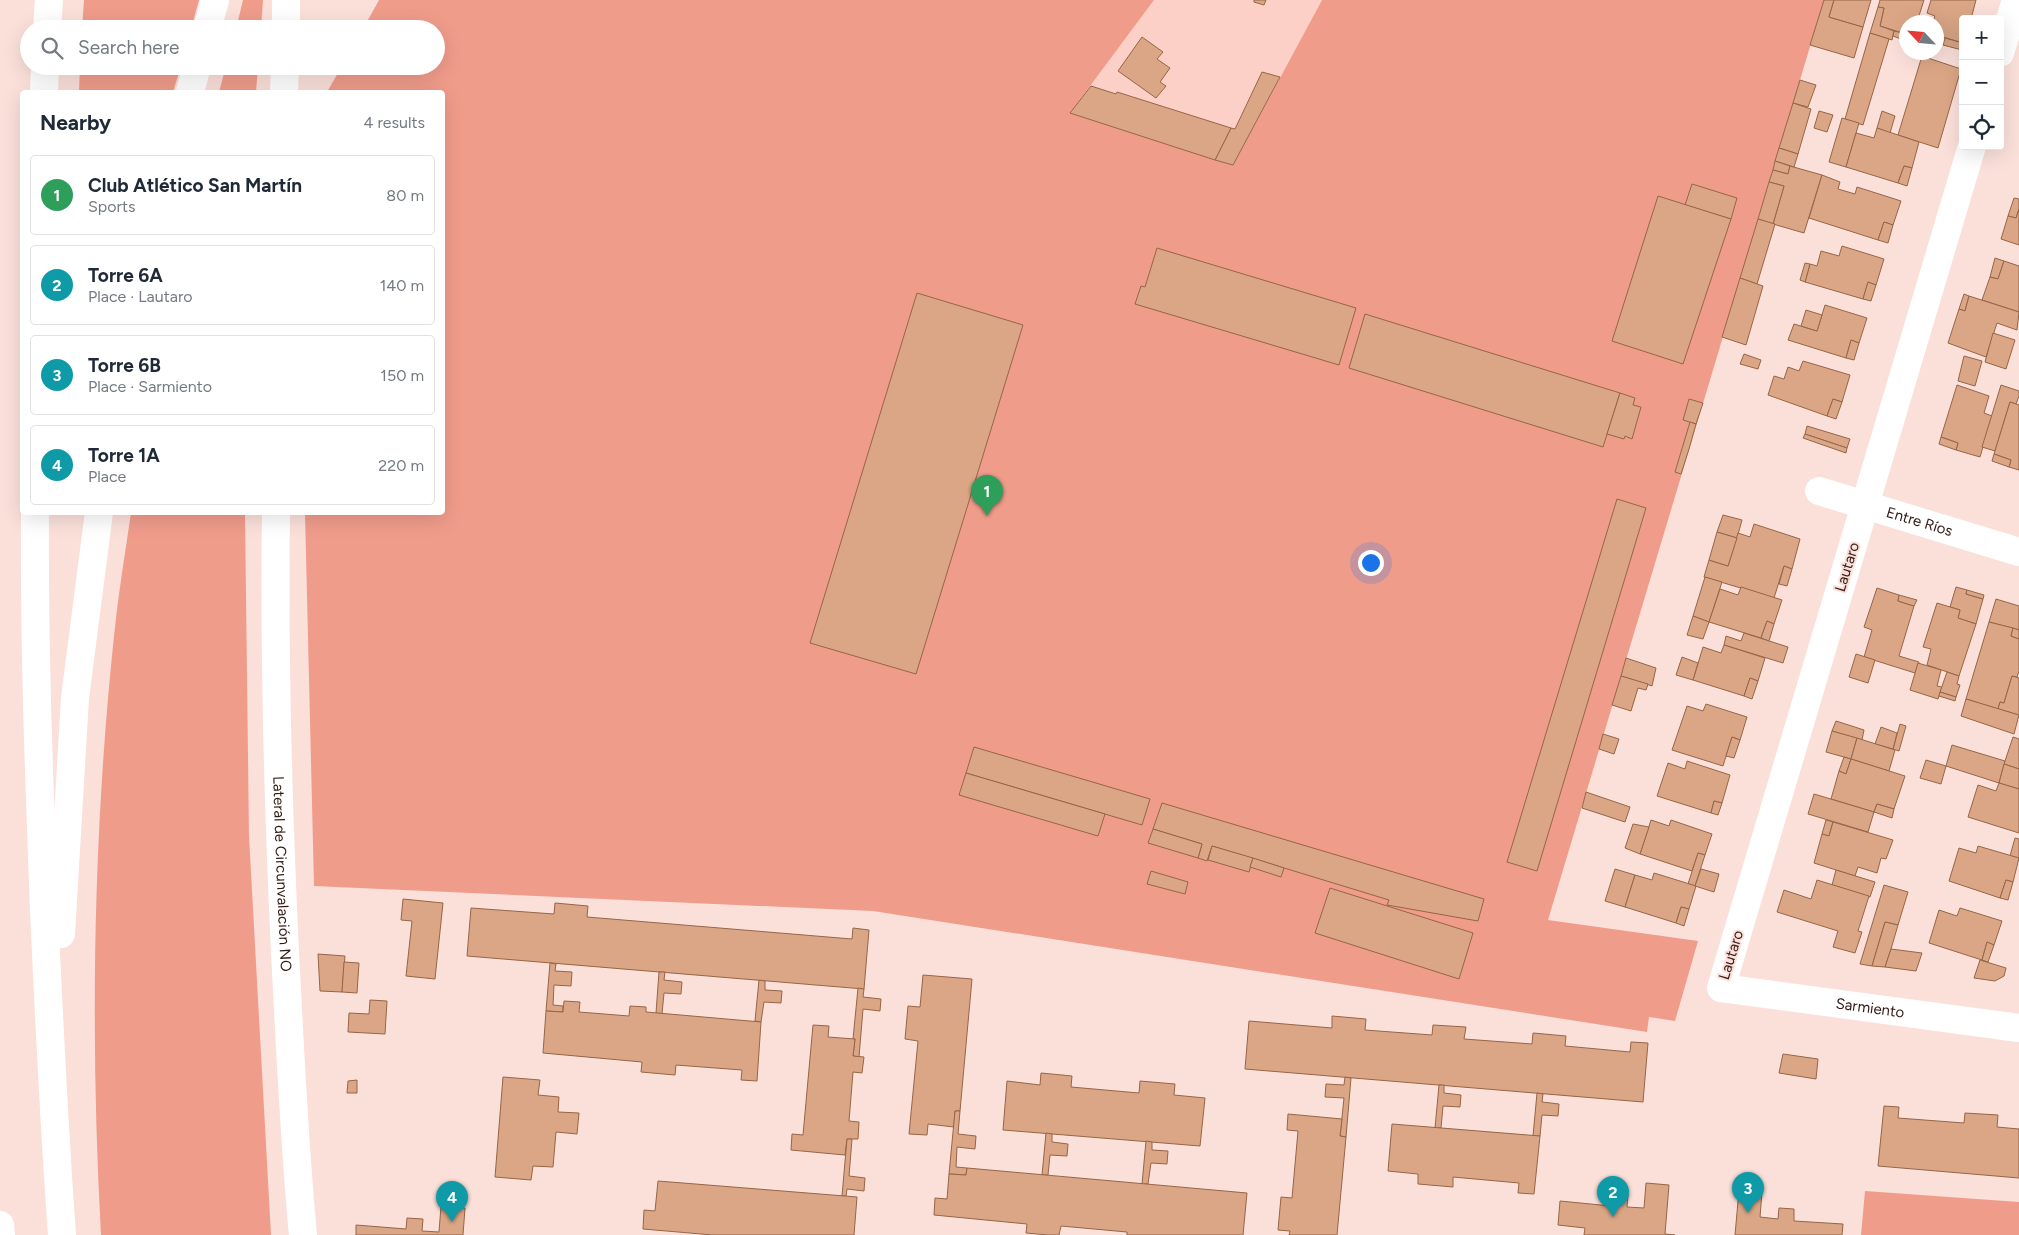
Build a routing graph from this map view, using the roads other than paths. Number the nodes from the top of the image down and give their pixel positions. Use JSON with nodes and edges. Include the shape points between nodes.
{"nodes":[{"id":1,"x":49,"y":0,"type":"edge"},
{"id":2,"x":215,"y":0,"type":"edge"},
{"id":3,"x":286,"y":0,"type":"edge"},
{"id":4,"x":2016,"y":0,"type":"edge"},
{"id":5,"x":48,"y":20,"type":"edge"},
{"id":6,"x":209,"y":20,"type":"edge"},
{"id":7,"x":286,"y":20,"type":"edge"},
{"id":8,"x":2004,"y":40,"type":"edge"},
{"id":9,"x":45,"y":75,"type":"edge"},
{"id":10,"x":195,"y":75,"type":"edge"},
{"id":11,"x":285,"y":75,"type":"edge"},
{"id":12,"x":44,"y":90,"type":"edge"},
{"id":13,"x":191,"y":90,"type":"edge"},
{"id":14,"x":284,"y":90,"type":"edge"},
{"id":15,"x":1971,"y":150,"type":"edge"},
{"id":16,"x":1819,"y":490,"type":"dead end"},
{"id":17,"x":1865,"y":505,"type":"junction"},
{"id":18,"x":35,"y":515,"type":"edge"},
{"id":19,"x":99,"y":515,"type":"edge"},
{"id":20,"x":276,"y":515,"type":"edge"},
{"id":21,"x":2019,"y":552,"type":"edge"},
{"id":22,"x":1721,"y":988,"type":"joint"},
{"id":23,"x":2019,"y":1028,"type":"edge"},
{"id":24,"x":54,"y":1115,"type":"junction"},
{"id":25,"x":0,"y":1225,"type":"edge"},
{"id":26,"x":1,"y":1235,"type":"edge"},
{"id":27,"x":62,"y":1235,"type":"edge"},
{"id":28,"x":302,"y":1235,"type":"edge"}],
"edges":[{"from":1,"to":5,"type":"main road"},
{"from":2,"to":6,"type":"main road"},
{"from":3,"to":7,"type":"main road"},
{"from":4,"to":8,"type":"main road"},
{"from":9,"to":12,"type":"main road"},
{"from":10,"to":13,"type":"main road"},
{"from":11,"to":14,"type":"main road"},
{"from":15,"to":17,"type":"main road","name":"Lautaro"},
{"from":16,"to":17,"type":"main road","name":"Entre Ríos"},
{"from":17,"to":21,"type":"main road","name":"Entre Ríos"},
{"from":17,"to":22,"type":"main road","name":"Lautaro"},
{"from":18,"to":24,"type":"main road","via":[[41,845]]},
{"from":19,"to":24,"type":"main road","via":[[74,717]]},
{"from":20,"to":28,"type":"main road","name":"Lateral de Circunvalación NO","via":[[275,656],[282,890]]},
{"from":22,"to":23,"type":"main road","name":"Sarmiento"},
{"from":24,"to":27,"type":"main road"},
{"from":25,"to":26,"type":"main road"}]}
